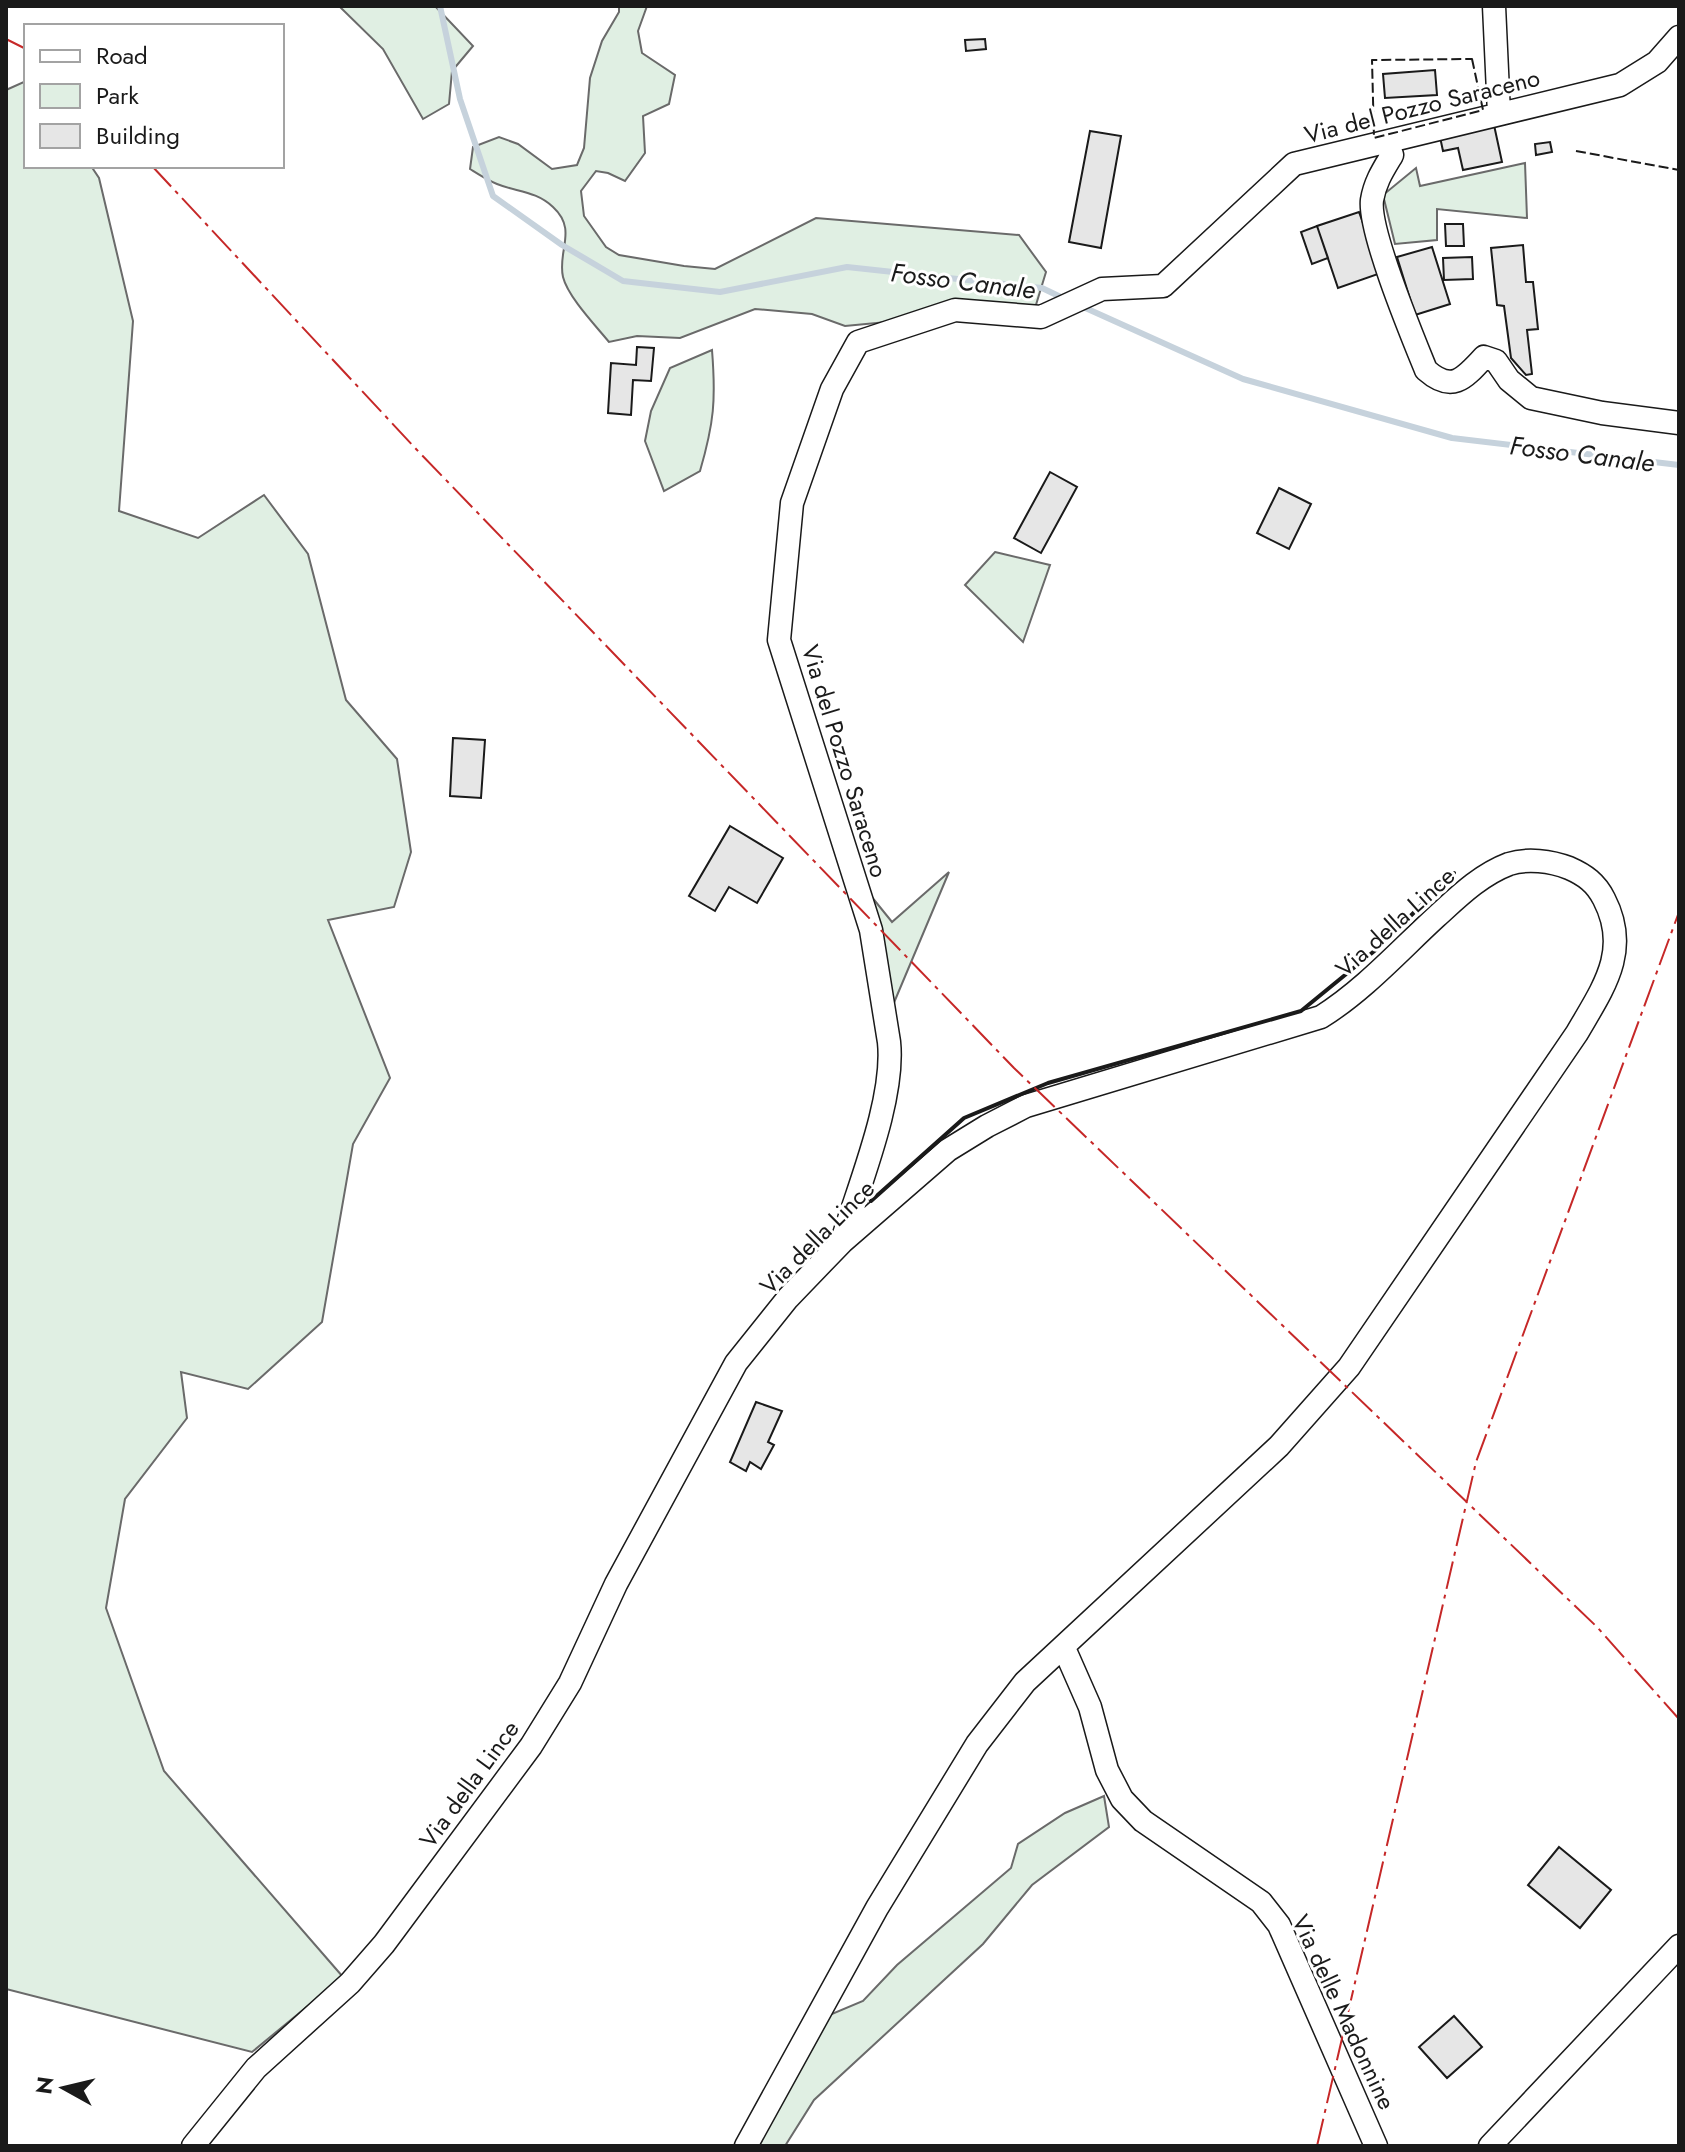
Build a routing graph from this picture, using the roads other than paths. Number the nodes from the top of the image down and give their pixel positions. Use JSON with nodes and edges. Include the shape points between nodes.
{"nodes":[{"id":1,"x":1494,"y":6,"type":"edge"},
{"id":2,"x":1679,"y":37,"type":"edge"},
{"id":3,"x":1499,"y":114,"type":"junction"},
{"id":4,"x":1387,"y":142,"type":"junction"},
{"id":5,"x":1679,"y":423,"type":"edge"},
{"id":6,"x":842,"y":1242,"type":"junction"},
{"id":7,"x":1064,"y":1648,"type":"junction"},
{"id":8,"x":1679,"y":1946,"type":"edge"},
{"id":9,"x":193,"y":2146,"type":"edge"},
{"id":10,"x":746,"y":2146,"type":"edge"},
{"id":11,"x":1376,"y":2146,"type":"edge"},
{"id":12,"x":1490,"y":2146,"type":"edge"}],
"edges":[{"from":1,"to":3,"type":"street"},
{"from":2,"to":3,"type":"street","name":"Via del Pozzo Saraceno","via":[[1657,62],[1620,85]]},
{"from":3,"to":4,"type":"street","name":"Via del Pozzo Saraceno"},
{"from":4,"to":5,"type":"street","via":[[1392,155],[1371,204],[1426,370],[1439,382],[1452,383],[1484,357],[1496,361],[1531,398]]},
{"from":4,"to":6,"type":"street","name":"Via del Pozzo Saraceno","via":[[1294,164],[1163,286],[1102,289],[1041,317],[955,310],[858,342],[832,389],[792,503],[779,640],[871,930],[889,1042],[885,1101]]},
{"from":6,"to":7,"type":"street","name":"Via della Lince","via":[[948,1150],[1026,1106],[1321,1017],[1488,874],[1512,863],[1557,863],[1598,886],[1617,940],[1606,983],[1349,1367],[1279,1446]]},
{"from":6,"to":9,"type":"street","name":"Via della Lince","via":[[736,1363],[616,1584],[570,1683],[531,1746],[384,1944],[350,1983],[256,2068]]},
{"from":7,"to":10,"type":"street","name":"Via della Lince","via":[[1025,1682],[977,1744],[877,1908]]},
{"from":7,"to":11,"type":"street","name":"Via delle Madonnine","via":[[1122,1799],[1143,1821],[1261,1902],[1279,1925]]},
{"from":8,"to":12,"type":"street"}]}
